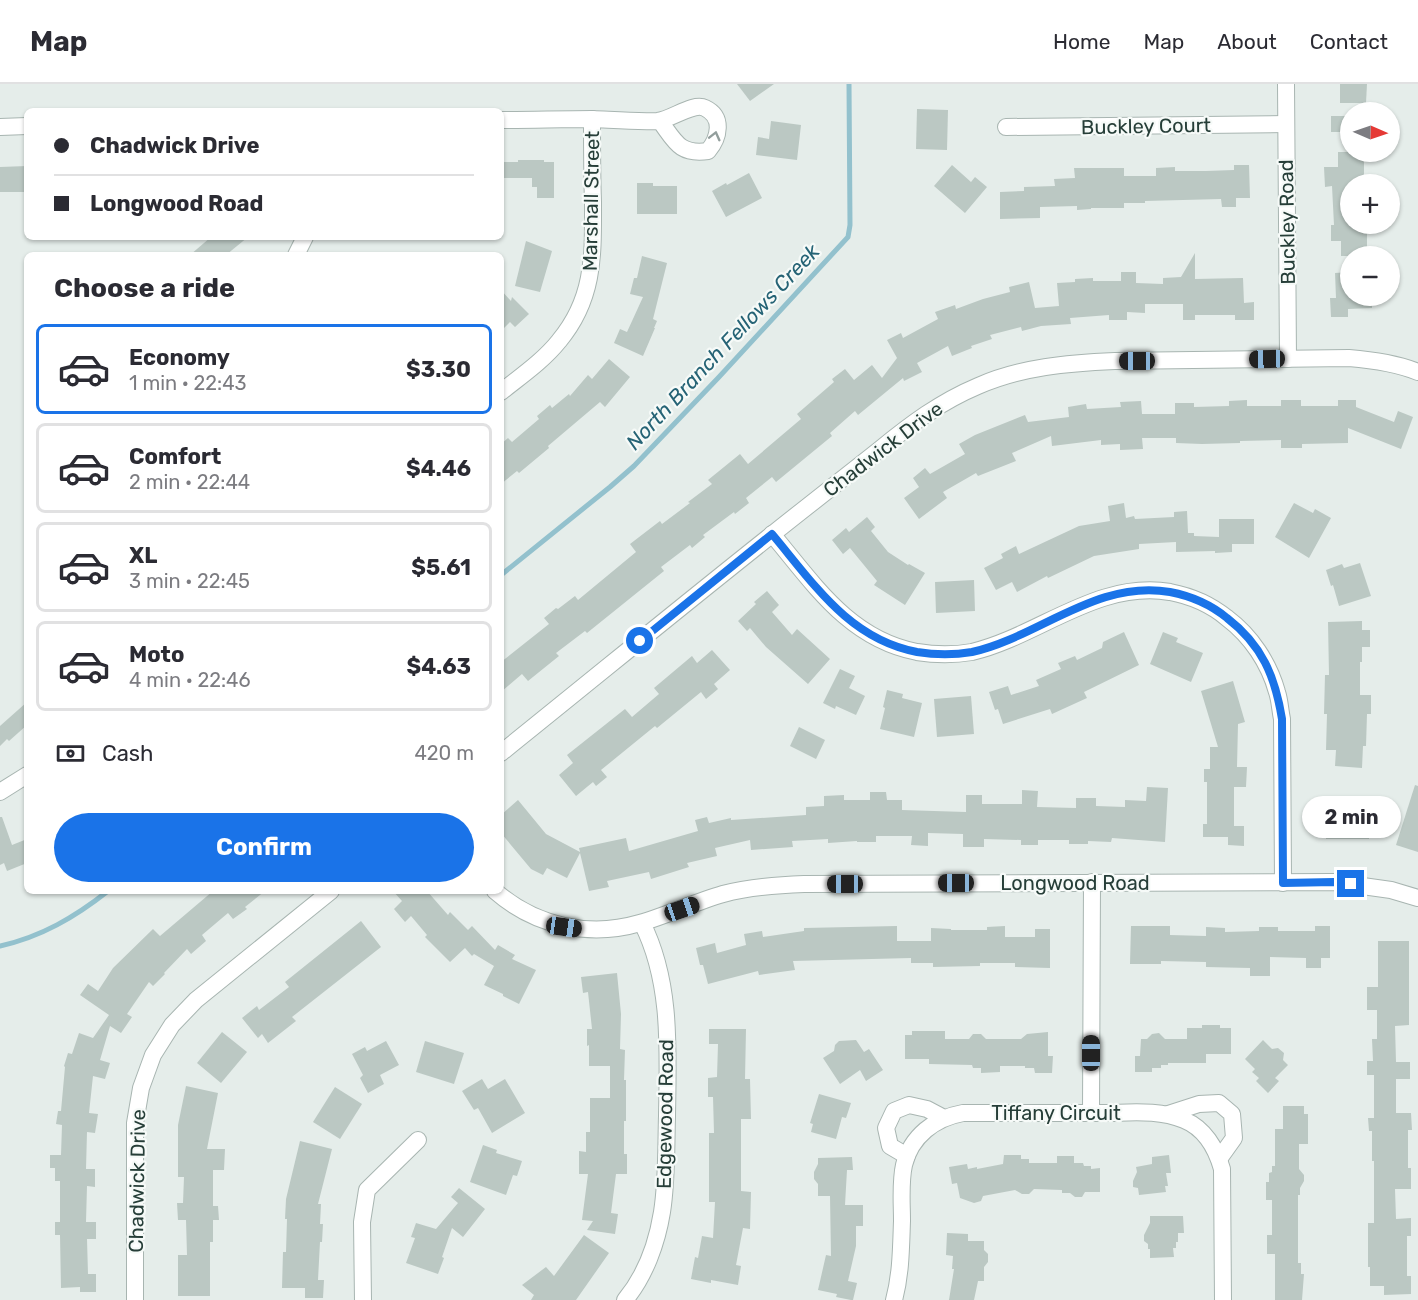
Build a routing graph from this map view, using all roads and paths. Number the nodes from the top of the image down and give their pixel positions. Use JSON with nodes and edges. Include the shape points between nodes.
{"nodes":[{"id":1,"x":1286,"y":84,"type":"edge"},
{"id":2,"x":592,"y":119,"type":"junction"},
{"id":3,"x":504,"y":120,"type":"edge"},
{"id":4,"x":660,"y":121,"type":"dead end"},
{"id":5,"x":1286,"y":124,"type":"junction"},
{"id":6,"x":24,"y":126,"type":"edge"},
{"id":7,"x":0,"y":127,"type":"edge"},
{"id":8,"x":1006,"y":127,"type":"dead end"},
{"id":9,"x":1288,"y":359,"type":"junction"},
{"id":10,"x":1418,"y":372,"type":"edge"},
{"id":11,"x":504,"y":390,"type":"edge"},
{"id":12,"x":772,"y":534,"type":"junction"},
{"id":13,"x":504,"y":751,"type":"edge"},
{"id":14,"x":24,"y":777,"type":"edge"},
{"id":15,"x":0,"y":792,"type":"edge"},
{"id":16,"x":1092,"y":882,"type":"junction"},
{"id":17,"x":1283,"y":883,"type":"junction"},
{"id":18,"x":327,"y":894,"type":"edge"},
{"id":19,"x":498,"y":894,"type":"edge"},
{"id":20,"x":1418,"y":898,"type":"edge"},
{"id":21,"x":642,"y":923,"type":"junction"},
{"id":22,"x":1091,"y":1113,"type":"junction"},
{"id":23,"x":1168,"y":1114,"type":"junction"},
{"id":24,"x":944,"y":1118,"type":"junction"},
{"id":25,"x":418,"y":1140,"type":"dead end"},
{"id":26,"x":907,"y":1156,"type":"junction"},
{"id":27,"x":1219,"y":1158,"type":"junction"},
{"id":28,"x":633,"y":1298,"type":"edge"},
{"id":29,"x":135,"y":1300,"type":"edge"},
{"id":30,"x":363,"y":1300,"type":"edge"},
{"id":31,"x":894,"y":1300,"type":"edge"},
{"id":32,"x":1223,"y":1300,"type":"edge"}],
"edges":[{"from":1,"to":5,"type":"street","name":"Buckley Road"},
{"from":2,"to":3,"type":"street"},
{"from":2,"to":4,"type":"street"},
{"from":2,"to":11,"type":"street","name":"Marshall Street","via":[[592,267],[582,304],[559,341]]},
{"from":5,"to":8,"type":"street","name":"Buckley Court"},
{"from":5,"to":9,"type":"street","name":"Buckley Road"},
{"from":6,"to":7,"type":"street"},
{"from":9,"to":10,"type":"street","name":"Chadwick Drive","via":[[1379,361]]},
{"from":9,"to":12,"type":"street","name":"Chadwick Drive","via":[[1078,362],[1000,377],[923,415]]},
{"from":12,"to":13,"type":"street","name":"Chadwick Drive"},
{"from":12,"to":17,"type":"street","via":[[848,620],[880,641],[918,652],[952,654],[987,648],[1084,604],[1124,592],[1160,590],[1217,609],[1255,645],[1278,693],[1282,719]]},
{"from":14,"to":15,"type":"street"},
{"from":16,"to":17,"type":"street","name":"Longwood Road"},
{"from":16,"to":21,"type":"street","name":"Longwood Road","via":[[775,885],[723,894]]},
{"from":16,"to":22,"type":"street"},
{"from":17,"to":20,"type":"street","name":"Longwood Road","via":[[1334,882]]},
{"from":18,"to":29,"type":"street","name":"Chadwick Drive","via":[[196,1000],[172,1025],[153,1055],[141,1088],[135,1123]]},
{"from":19,"to":21,"type":"street","name":"Longwood Road","via":[[524,912],[564,927],[609,929]]},
{"from":21,"to":28,"type":"street","name":"Edgewood Road","via":[[655,955],[666,1012],[666,1179],[656,1239]]},
{"from":22,"to":23,"type":"street","name":"Tiffany Circuit"},
{"from":22,"to":24,"type":"street","name":"Tiffany Circuit","via":[[963,1113]]},
{"from":23,"to":27,"type":"street","name":"Tiffany Circuit","via":[[1204,1134]]},
{"from":23,"to":27,"type":"street","name":"Tiffany Circuit","via":[[1219,1102],[1232,1114],[1234,1138]]},
{"from":24,"to":26,"type":"street","name":"Tiffany Circuit","via":[[918,1137]]},
{"from":24,"to":26,"type":"street","via":[[909,1105],[894,1111],[886,1128],[890,1146]]},
{"from":25,"to":30,"type":"street","via":[[367,1190],[362,1221]]},
{"from":26,"to":31,"type":"street","name":"Tiffany Circuit","via":[[902,1177],[901,1259]]},
{"from":27,"to":32,"type":"street","name":"Tiffany Circuit"}]}
